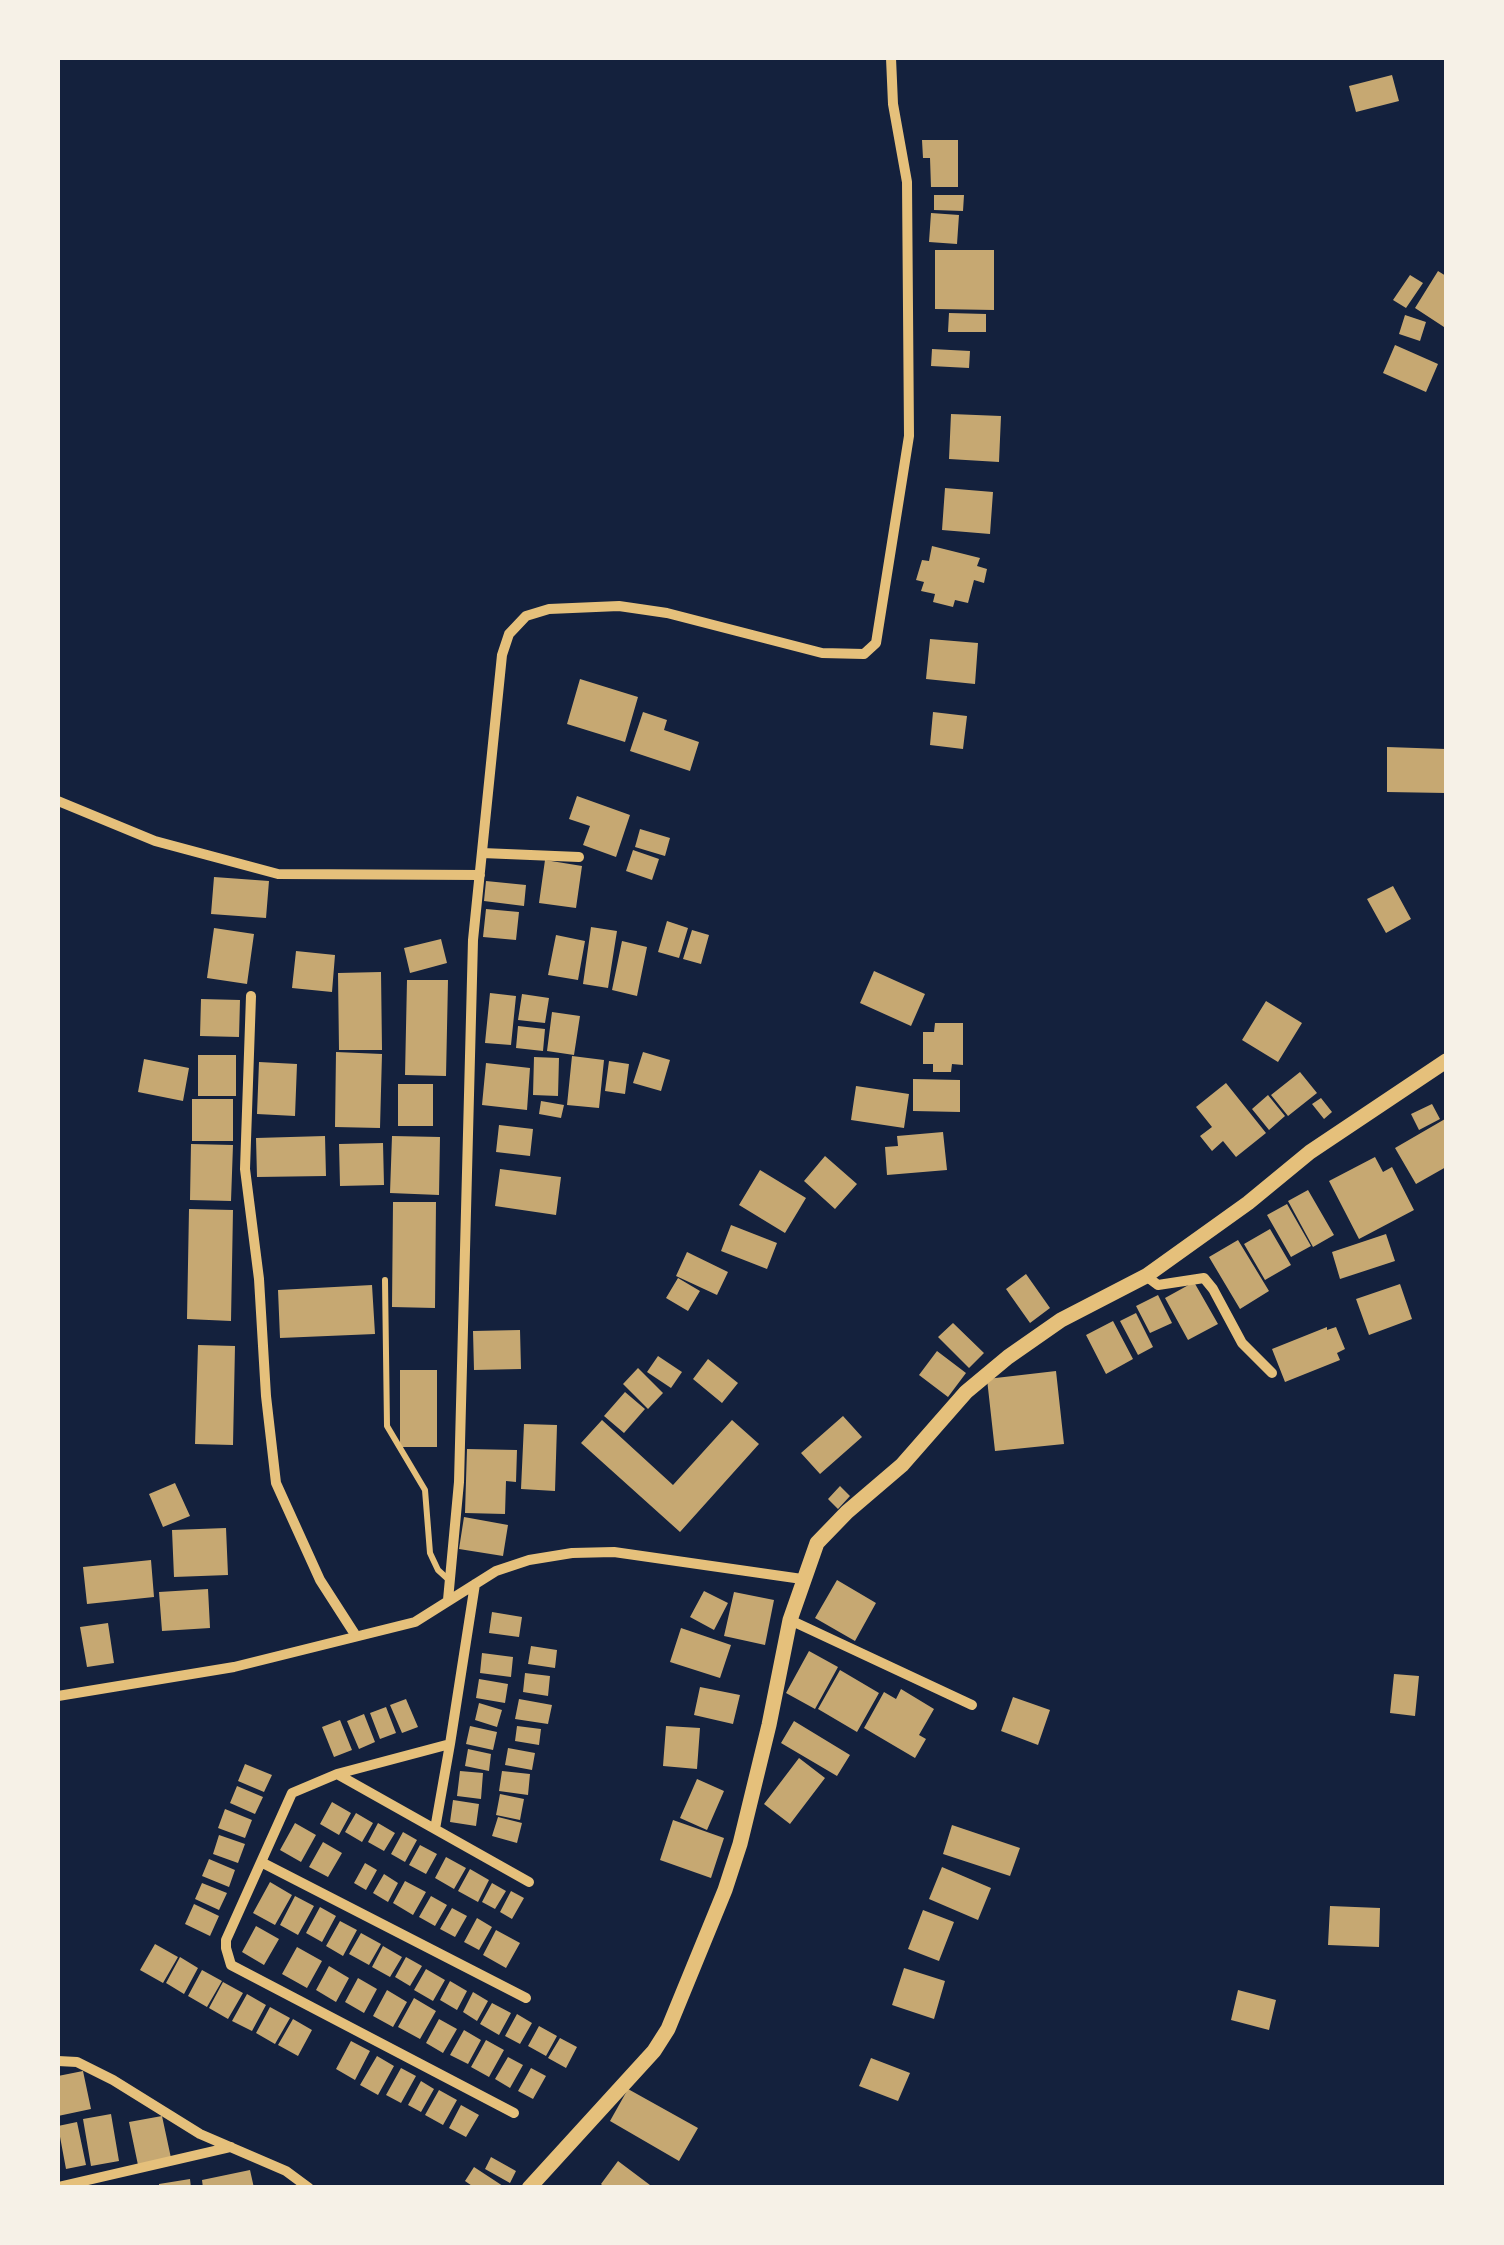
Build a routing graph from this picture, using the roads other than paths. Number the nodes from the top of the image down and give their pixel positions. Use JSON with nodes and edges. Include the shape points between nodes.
{"nodes":[{"id":1,"x":891,"y":58,"type":"edge"},
{"id":2,"x":58,"y":801,"type":"edge"},
{"id":3,"x":482,"y":853,"type":"junction"},
{"id":4,"x":579,"y":857,"type":"dead end"},
{"id":5,"x":480,"y":875,"type":"junction"},
{"id":6,"x":251,"y":996,"type":"dead end"},
{"id":7,"x":1446,"y":1062,"type":"edge"},
{"id":8,"x":1146,"y":1276,"type":"junction"},
{"id":9,"x":384,"y":1280,"type":"dead end"},
{"id":10,"x":1272,"y":1373,"type":"dead end"},
{"id":11,"x":802,"y":1579,"type":"junction"},
{"id":12,"x":450,"y":1580,"type":"junction"},
{"id":13,"x":475,"y":1584,"type":"junction"},
{"id":14,"x":448,"y":1600,"type":"junction"},
{"id":15,"x":790,"y":1620,"type":"junction"},
{"id":16,"x":356,"y":1636,"type":"junction"},
{"id":17,"x":58,"y":1696,"type":"edge"},
{"id":18,"x":972,"y":1705,"type":"dead end"},
{"id":19,"x":450,"y":1744,"type":"junction"},
{"id":20,"x":338,"y":1774,"type":"junction"},
{"id":21,"x":436,"y":1829,"type":"junction"},
{"id":22,"x":262,"y":1862,"type":"junction"},
{"id":23,"x":529,"y":1882,"type":"dead end"},
{"id":24,"x":526,"y":1998,"type":"dead end"},
{"id":25,"x":58,"y":2061,"type":"edge"},
{"id":26,"x":514,"y":2113,"type":"dead end"},
{"id":27,"x":232,"y":2147,"type":"junction"},
{"id":28,"x":58,"y":2187,"type":"edge"},
{"id":29,"x":309,"y":2188,"type":"edge"},
{"id":30,"x":529,"y":2188,"type":"edge"}],
"edges":[{"from":1,"to":3,"type":"street","via":[[908,182],[909,436],[876,644],[864,654],[822,653],[644,608],[549,608],[526,616],[509,634],[502,656]]},
{"from":2,"to":5,"type":"street","via":[[155,841],[278,874]]},
{"from":3,"to":4,"type":"street"},
{"from":3,"to":5,"type":"street"},
{"from":5,"to":12,"type":"street","via":[[460,1482]]},
{"from":6,"to":16,"type":"street","via":[[245,1168],[276,1483],[320,1580]]},
{"from":7,"to":8,"type":"street","via":[[1310,1152]]},
{"from":8,"to":10,"type":"street","via":[[1158,1285],[1204,1278],[1242,1343]]},
{"from":8,"to":11,"type":"street","via":[[1061,1320],[966,1392],[902,1465],[817,1543]]},
{"from":9,"to":12,"type":"lane","via":[[387,1426],[425,1490],[430,1553]]},
{"from":11,"to":13,"type":"street","via":[[600,1552],[529,1560]]},
{"from":11,"to":15,"type":"street"},
{"from":12,"to":14,"type":"street"},
{"from":13,"to":14,"type":"street"},
{"from":13,"to":19,"type":"street"},
{"from":14,"to":16,"type":"street","via":[[414,1622]]},
{"from":15,"to":18,"type":"street"},
{"from":15,"to":30,"type":"street","via":[[740,1844],[668,2029]]},
{"from":16,"to":17,"type":"street","via":[[178,1678]]},
{"from":19,"to":20,"type":"street"},
{"from":19,"to":21,"type":"street"},
{"from":20,"to":21,"type":"street"},
{"from":20,"to":22,"type":"street","via":[[292,1793]]},
{"from":21,"to":23,"type":"street"},
{"from":22,"to":24,"type":"street"},
{"from":22,"to":26,"type":"street","via":[[226,1940],[231,1966]]},
{"from":25,"to":27,"type":"street","via":[[77,2062]]},
{"from":27,"to":28,"type":"street"},
{"from":27,"to":29,"type":"street"}]}
